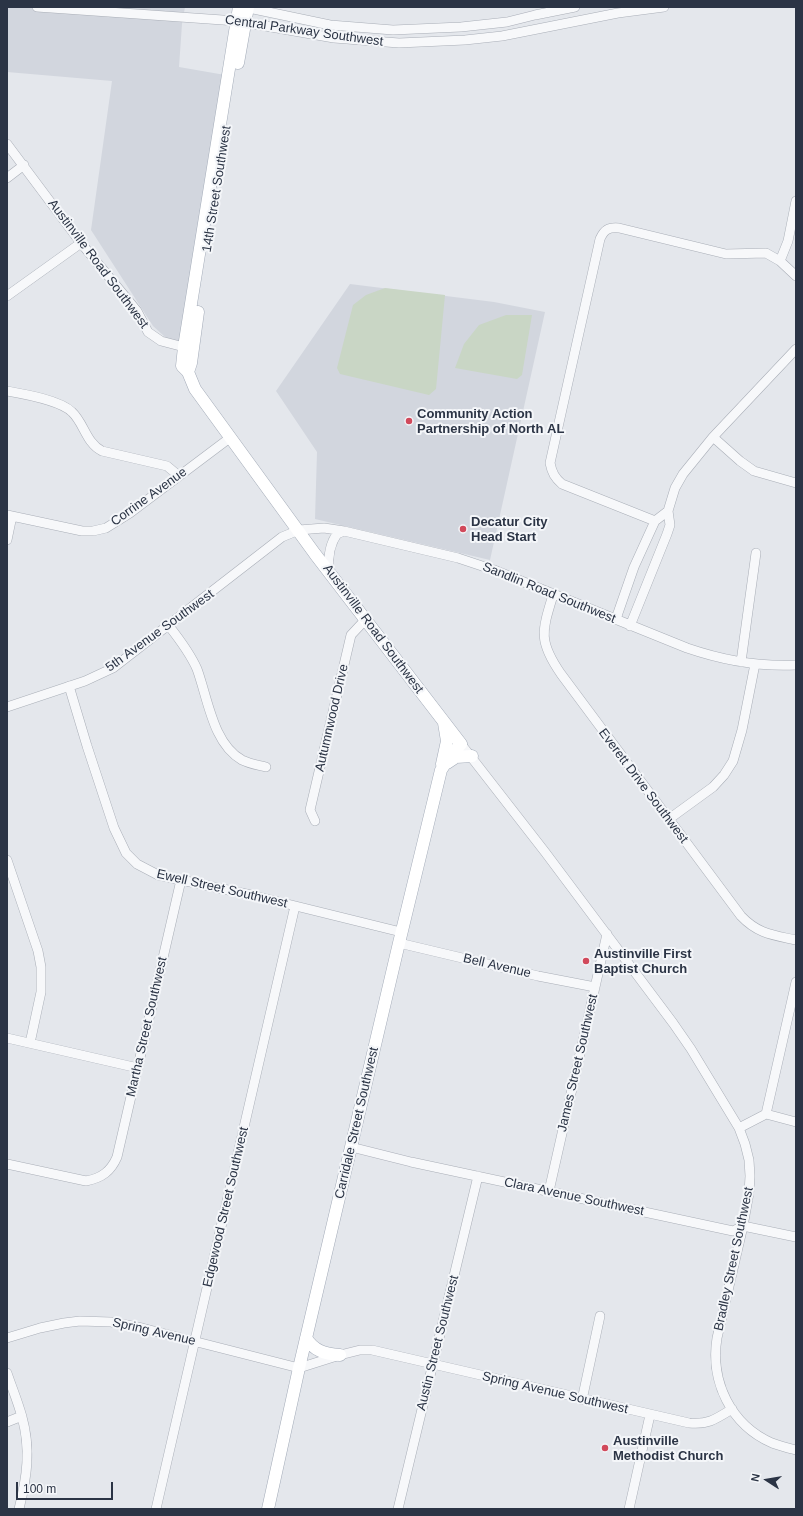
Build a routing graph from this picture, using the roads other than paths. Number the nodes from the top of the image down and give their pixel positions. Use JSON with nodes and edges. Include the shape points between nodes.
{"nodes":[{"id":1,"x":37,"y":7,"type":"edge"},
{"id":2,"x":245,"y":7,"type":"edge"},
{"id":3,"x":574,"y":7,"type":"edge"},
{"id":4,"x":664,"y":7,"type":"edge"},
{"id":5,"x":241,"y":22,"type":"junction"},
{"id":6,"x":7,"y":144,"type":"edge"},
{"id":7,"x":24,"y":165,"type":"junction"},
{"id":8,"x":7,"y":178,"type":"edge"},
{"id":9,"x":796,"y":202,"type":"edge"},
{"id":10,"x":81,"y":243,"type":"junction"},
{"id":11,"x":780,"y":261,"type":"junction"},
{"id":12,"x":796,"y":276,"type":"edge"},
{"id":13,"x":7,"y":296,"type":"edge"},
{"id":14,"x":184,"y":347,"type":"junction"},
{"id":15,"x":796,"y":349,"type":"edge"},
{"id":16,"x":188,"y":372,"type":"junction"},
{"id":17,"x":7,"y":391,"type":"edge"},
{"id":18,"x":231,"y":437,"type":"junction"},
{"id":19,"x":714,"y":437,"type":"junction"},
{"id":20,"x":179,"y":476,"type":"junction"},
{"id":21,"x":796,"y":483,"type":"edge"},
{"id":22,"x":668,"y":511,"type":"junction"},
{"id":23,"x":10,"y":515,"type":"edge"},
{"id":24,"x":653,"y":525,"type":"junction"},
{"id":25,"x":299,"y":530,"type":"junction"},
{"id":26,"x":344,"y":531,"type":"junction"},
{"id":27,"x":667,"y":534,"type":"junction"},
{"id":28,"x":7,"y":540,"type":"edge"},
{"id":29,"x":756,"y":554,"type":"dead end"},
{"id":30,"x":329,"y":570,"type":"junction"},
{"id":31,"x":553,"y":594,"type":"junction"},
{"id":32,"x":366,"y":619,"type":"junction"},
{"id":33,"x":616,"y":620,"type":"junction"},
{"id":34,"x":169,"y":626,"type":"junction"},
{"id":35,"x":630,"y":626,"type":"junction"},
{"id":36,"x":741,"y":662,"type":"junction"},
{"id":37,"x":755,"y":664,"type":"junction"},
{"id":38,"x":796,"y":665,"type":"edge"},
{"id":39,"x":69,"y":686,"type":"junction"},
{"id":40,"x":7,"y":707,"type":"edge"},
{"id":41,"x":444,"y":721,"type":"junction"},
{"id":42,"x":461,"y":744,"type":"junction"},
{"id":43,"x":472,"y":756,"type":"junction"},
{"id":44,"x":266,"y":767,"type":"dead end"},
{"id":45,"x":441,"y":770,"type":"junction"},
{"id":46,"x":669,"y":819,"type":"junction"},
{"id":47,"x":315,"y":821,"type":"dead end"},
{"id":48,"x":7,"y":860,"type":"edge"},
{"id":49,"x":181,"y":880,"type":"junction"},
{"id":50,"x":295,"y":906,"type":"junction"},
{"id":51,"x":606,"y":934,"type":"junction"},
{"id":52,"x":400,"y":937,"type":"junction"},
{"id":53,"x":796,"y":940,"type":"edge"},
{"id":54,"x":595,"y":987,"type":"junction"},
{"id":55,"x":795,"y":987,"type":"edge"},
{"id":56,"x":7,"y":1038,"type":"edge"},
{"id":57,"x":30,"y":1043,"type":"junction"},
{"id":58,"x":138,"y":1068,"type":"junction"},
{"id":59,"x":766,"y":1114,"type":"junction"},
{"id":60,"x":796,"y":1122,"type":"edge"},
{"id":61,"x":739,"y":1128,"type":"junction"},
{"id":62,"x":351,"y":1147,"type":"junction"},
{"id":63,"x":7,"y":1164,"type":"edge"},
{"id":64,"x":478,"y":1176,"type":"junction"},
{"id":65,"x":549,"y":1191,"type":"junction"},
{"id":66,"x":743,"y":1226,"type":"junction"},
{"id":67,"x":796,"y":1237,"type":"edge"},
{"id":68,"x":600,"y":1316,"type":"dead end"},
{"id":69,"x":7,"y":1338,"type":"edge"},
{"id":70,"x":306,"y":1338,"type":"junction"},
{"id":71,"x":195,"y":1341,"type":"junction"},
{"id":72,"x":340,"y":1355,"type":"junction"},
{"id":73,"x":432,"y":1365,"type":"junction"},
{"id":74,"x":299,"y":1368,"type":"junction"},
{"id":75,"x":7,"y":1373,"type":"edge"},
{"id":76,"x":582,"y":1400,"type":"junction"},
{"id":77,"x":732,"y":1409,"type":"junction"},
{"id":78,"x":650,"y":1415,"type":"junction"},
{"id":79,"x":22,"y":1416,"type":"junction"},
{"id":80,"x":7,"y":1422,"type":"edge"},
{"id":81,"x":796,"y":1450,"type":"edge"},
{"id":82,"x":19,"y":1509,"type":"edge"},
{"id":83,"x":156,"y":1509,"type":"edge"},
{"id":84,"x":268,"y":1509,"type":"edge"},
{"id":85,"x":398,"y":1509,"type":"edge"},
{"id":86,"x":628,"y":1509,"type":"edge"}],
"edges":[{"from":1,"to":5,"type":"street","name":"Central Parkway Southwest"},
{"from":2,"to":3,"type":"street","name":"Central Parkway Southwest","via":[[330,25],[393,30],[507,22]]},
{"from":2,"to":5,"type":"main road","name":"14th Street Southwest"},
{"from":4,"to":5,"type":"street","name":"Central Parkway Southwest","via":[[618,13],[502,36],[430,42],[366,42]]},
{"from":5,"to":14,"type":"main road","name":"14th Street Southwest"},
{"from":5,"to":16,"type":"main road","name":"14th Street Southwest"},
{"from":6,"to":7,"type":"street","name":"Austinville Road Southwest"},
{"from":7,"to":8,"type":"street"},
{"from":7,"to":10,"type":"street","name":"Austinville Road Southwest"},
{"from":9,"to":11,"type":"street","via":[[788,241]]},
{"from":10,"to":13,"type":"street"},
{"from":10,"to":14,"type":"street","name":"Austinville Road Southwest","via":[[137,311],[148,332],[161,341]]},
{"from":11,"to":12,"type":"street"},
{"from":11,"to":24,"type":"street","via":[[766,253],[726,254],[611,227],[604,231],[600,239],[550,463],[552,472],[562,484]]},
{"from":14,"to":16,"type":"main road","name":"Austinville Road Southwest","via":[[182,366]]},
{"from":15,"to":19,"type":"street"},
{"from":16,"to":18,"type":"main road","name":"Austinville Road Southwest","via":[[195,389]]},
{"from":17,"to":20,"type":"street","via":[[45,399],[67,408],[95,447],[167,466]]},
{"from":18,"to":20,"type":"street","name":"Corrine Avenue"},
{"from":18,"to":25,"type":"main road","name":"Austinville Road Southwest"},
{"from":19,"to":21,"type":"street","via":[[754,471]]},
{"from":19,"to":22,"type":"street","via":[[683,474],[675,488]]},
{"from":20,"to":23,"type":"street","name":"Corrine Avenue","via":[[130,513],[106,528],[93,531],[82,531]]},
{"from":22,"to":24,"type":"street"},
{"from":22,"to":27,"type":"street","via":[[670,525]]},
{"from":23,"to":28,"type":"street"},
{"from":24,"to":27,"type":"street"},
{"from":24,"to":33,"type":"street","via":[[634,567]]},
{"from":25,"to":26,"type":"street","name":"Sandlin Road Southwest","via":[[324,528]]},
{"from":25,"to":30,"type":"main road","name":"Austinville Road Southwest"},
{"from":25,"to":34,"type":"street","name":"5th Avenue Southwest","via":[[282,537]]},
{"from":26,"to":30,"type":"street","via":[[337,534],[332,543],[328,556]]},
{"from":26,"to":31,"type":"street","name":"Sandlin Road Southwest","via":[[473,563]]},
{"from":27,"to":35,"type":"street"},
{"from":29,"to":36,"type":"street"},
{"from":30,"to":32,"type":"main road","name":"Austinville Road Southwest"},
{"from":31,"to":33,"type":"street","name":"Sandlin Road Southwest"},
{"from":31,"to":46,"type":"street","name":"Everett Drive Southwest","via":[[544,631],[548,654]]},
{"from":32,"to":41,"type":"main road","name":"Austinville Road Southwest"},
{"from":32,"to":47,"type":"street","name":"Autumnwood Drive","via":[[351,635],[310,810]]},
{"from":33,"to":35,"type":"street","name":"Sandlin Road Southwest"},
{"from":34,"to":39,"type":"street","name":"5th Avenue Southwest","via":[[113,668]]},
{"from":34,"to":44,"type":"street","via":[[197,669],[224,744],[249,764]]},
{"from":35,"to":36,"type":"street","name":"Sandlin Road Southwest","via":[[716,658]]},
{"from":36,"to":37,"type":"street","name":"Sandlin Road Southwest"},
{"from":37,"to":38,"type":"street","name":"Sandlin Road Southwest"},
{"from":37,"to":46,"type":"street","via":[[733,761],[713,787]]},
{"from":39,"to":40,"type":"street","name":"5th Avenue Southwest"},
{"from":39,"to":49,"type":"street","name":"Ewell Street Southwest","via":[[114,828],[126,853],[137,864],[151,872]]},
{"from":41,"to":42,"type":"main road","name":"Austinville Road Southwest"},
{"from":41,"to":45,"type":"main road","via":[[447,741]]},
{"from":42,"to":43,"type":"street","name":"Austinville Road Southwest"},
{"from":42,"to":45,"type":"main road","name":"Carridale Street Southwest"},
{"from":43,"to":45,"type":"main road","via":[[456,757]]},
{"from":43,"to":51,"type":"street","name":"Austinville Road Southwest"},
{"from":45,"to":52,"type":"main road","name":"Carridale Street Southwest"},
{"from":46,"to":53,"type":"street","name":"Everett Drive Southwest","via":[[746,922],[767,934]]},
{"from":48,"to":57,"type":"street","via":[[41,967],[41,992]]},
{"from":49,"to":50,"type":"street","name":"Ewell Street Southwest"},
{"from":49,"to":58,"type":"street","name":"Martha Street Southwest"},
{"from":50,"to":52,"type":"street","name":"Ewell Street Southwest"},
{"from":50,"to":71,"type":"street","name":"Edgewood Street Southwest"},
{"from":51,"to":54,"type":"street","name":"James Street Southwest"},
{"from":51,"to":61,"type":"street","name":"Austinville Road Southwest","via":[[673,1023]]},
{"from":52,"to":54,"type":"street","name":"Bell Avenue","via":[[538,976]]},
{"from":52,"to":62,"type":"main road","name":"Carridale Street Southwest"},
{"from":54,"to":65,"type":"street","name":"James Street Southwest"},
{"from":55,"to":59,"type":"street"},
{"from":56,"to":57,"type":"street"},
{"from":57,"to":58,"type":"street"},
{"from":58,"to":63,"type":"street","name":"Martha Street Southwest","via":[[117,1157],[109,1171],[94,1180],[86,1181]]},
{"from":59,"to":60,"type":"street"},
{"from":59,"to":61,"type":"street"},
{"from":61,"to":66,"type":"street","name":"Bradley Street Southwest","via":[[750,1168],[749,1193]]},
{"from":62,"to":64,"type":"street","name":"Clara Avenue Southwest"},
{"from":62,"to":70,"type":"main road","name":"Carridale Street Southwest"},
{"from":64,"to":65,"type":"street","name":"Clara Avenue Southwest"},
{"from":64,"to":73,"type":"street","name":"Austin Street Southwest"},
{"from":65,"to":66,"type":"street","name":"Clara Avenue Southwest","via":[[733,1231]]},
{"from":66,"to":67,"type":"street","name":"Clara Avenue Southwest"},
{"from":66,"to":77,"type":"street","name":"Bradley Street Southwest","via":[[715,1354],[720,1387]]},
{"from":68,"to":76,"type":"street"},
{"from":69,"to":71,"type":"street","name":"Spring Avenue","via":[[64,1323],[96,1321]]},
{"from":70,"to":72,"type":"main road","via":[[318,1351]]},
{"from":70,"to":74,"type":"main road","name":"Carridale Street Southwest"},
{"from":71,"to":74,"type":"street","name":"Spring Avenue"},
{"from":71,"to":83,"type":"street","name":"Edgewood Street Southwest"},
{"from":72,"to":73,"type":"street","name":"Spring Avenue Southwest","via":[[372,1350]]},
{"from":72,"to":74,"type":"street","name":"Spring Avenue Southwest"},
{"from":73,"to":76,"type":"street","name":"Spring Avenue Southwest"},
{"from":73,"to":85,"type":"street","name":"Austin Street Southwest"},
{"from":74,"to":84,"type":"main road","name":"Carridale Street Southwest"},
{"from":75,"to":79,"type":"street"},
{"from":76,"to":78,"type":"street","name":"Spring Avenue Southwest"},
{"from":77,"to":78,"type":"street","name":"Spring Avenue Southwest","via":[[714,1421],[702,1424]]},
{"from":77,"to":81,"type":"street","via":[[756,1434],[773,1443]]},
{"from":78,"to":86,"type":"street"},
{"from":79,"to":80,"type":"street"},
{"from":79,"to":82,"type":"street","via":[[28,1466]]}]}
